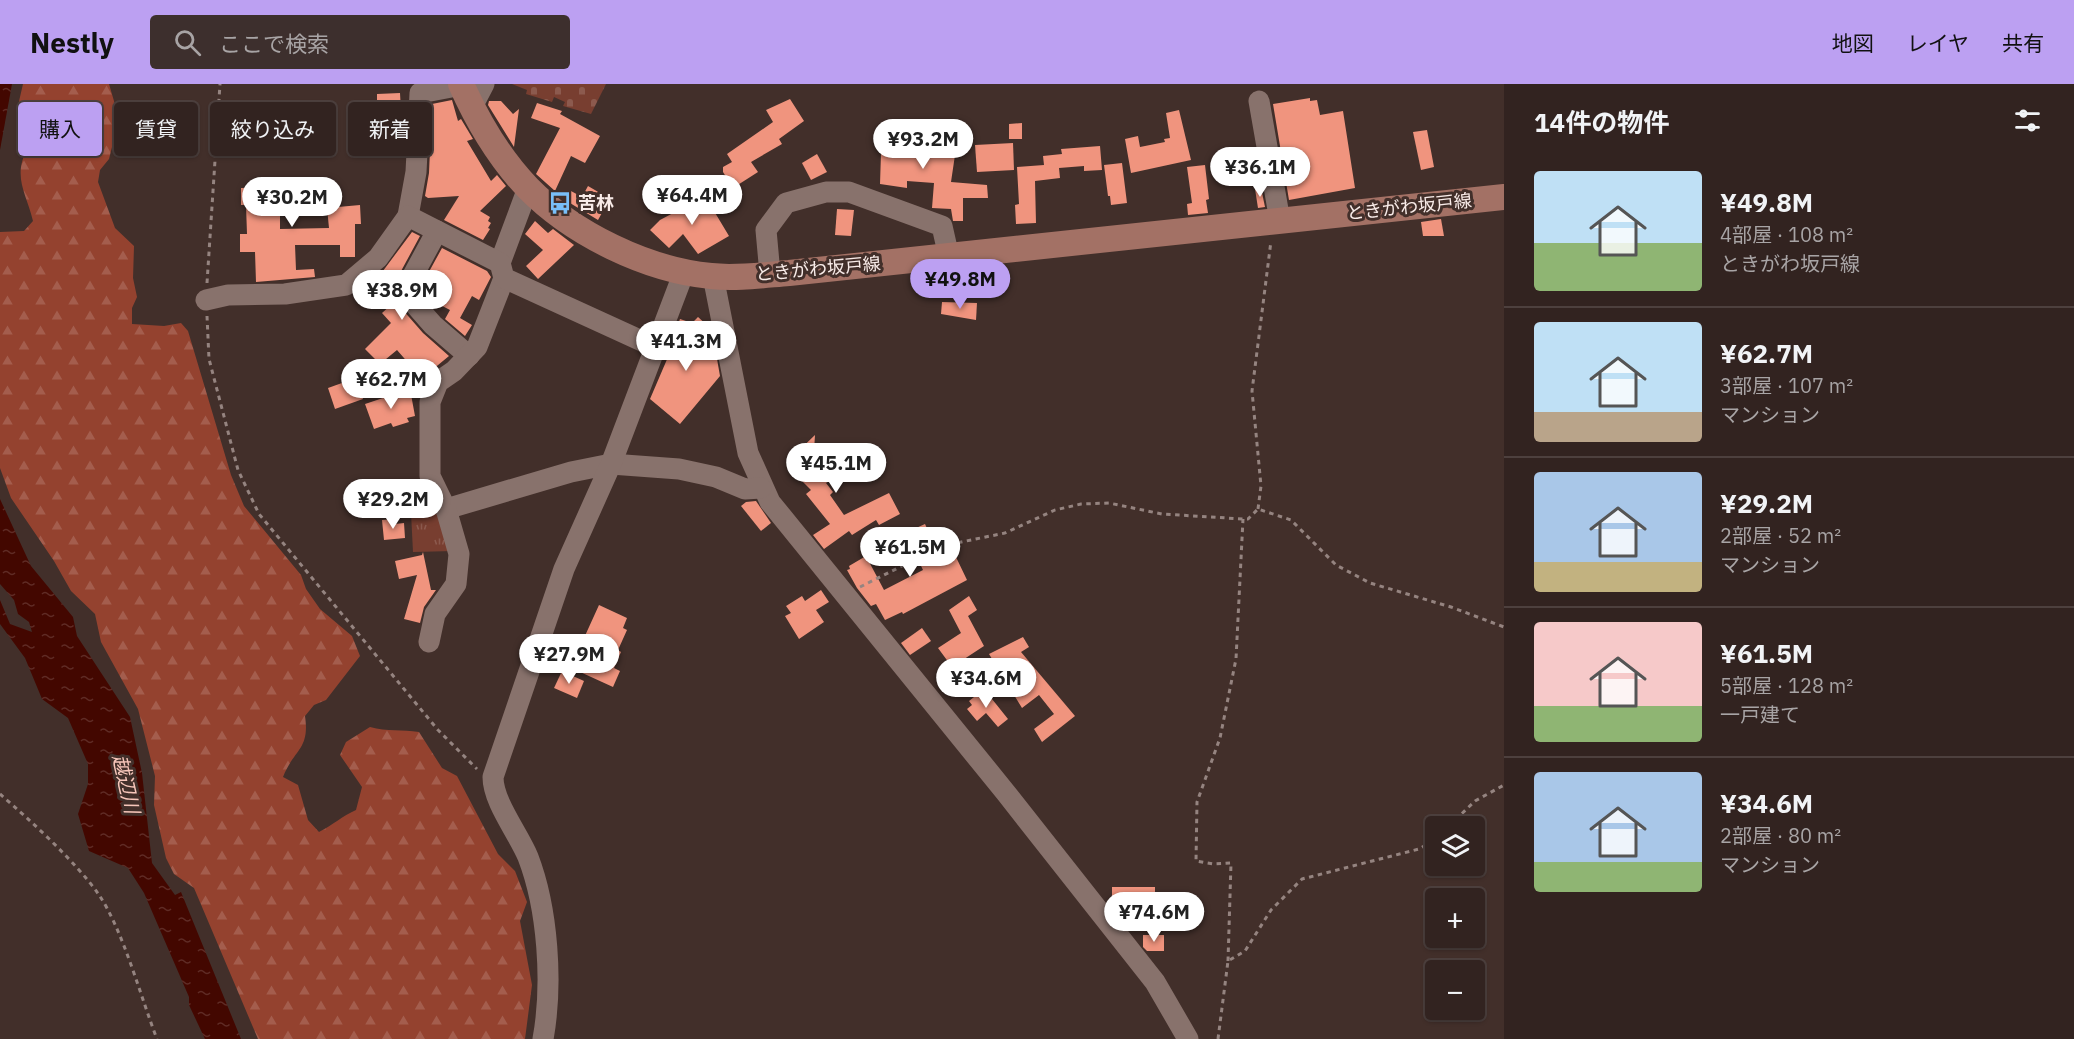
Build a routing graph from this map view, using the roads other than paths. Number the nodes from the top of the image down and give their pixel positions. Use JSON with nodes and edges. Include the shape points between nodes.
{"nodes":[{"id":1,"x":470,"y":90,"type":"edge"},
{"id":2,"x":1259,"y":101,"type":"dead end"},
{"id":3,"x":528,"y":188,"type":"junction"},
{"id":4,"x":1504,"y":196,"type":"edge"},
{"id":5,"x":408,"y":216,"type":"junction"},
{"id":6,"x":1277,"y":221,"type":"junction"},
{"id":7,"x":437,"y":231,"type":"junction"},
{"id":8,"x":949,"y":257,"type":"junction"},
{"id":9,"x":502,"y":270,"type":"junction"},
{"id":10,"x":684,"y":272,"type":"junction"},
{"id":11,"x":770,"y":274,"type":"junction"},
{"id":12,"x":713,"y":276,"type":"junction"},
{"id":13,"x":206,"y":300,"type":"road end"},
{"id":14,"x":655,"y":347,"type":"junction"},
{"id":15,"x":469,"y":356,"type":"junction"},
{"id":16,"x":611,"y":464,"type":"junction"},
{"id":17,"x":761,"y":488,"type":"junction"},
{"id":18,"x":446,"y":509,"type":"junction"},
{"id":19,"x":429,"y":642,"type":"dead end"},
{"id":20,"x":543,"y":1039,"type":"edge"},
{"id":21,"x":1188,"y":1039,"type":"edge"}],
"edges":[{"from":1,"to":3,"type":"main road","name":"ときがわ坂戸線","via":[[487,135]]},
{"from":1,"to":5,"type":"street","via":[[420,93],[416,172]]},
{"from":2,"to":6,"type":"street"},
{"from":3,"to":9,"type":"street"},
{"from":3,"to":10,"type":"main road","name":"ときがわ坂戸線","via":[[554,211],[600,239]]},
{"from":4,"to":6,"type":"main road","name":"ときがわ坂戸線"},
{"from":5,"to":7,"type":"street"},
{"from":5,"to":13,"type":"street","via":[[378,258],[346,285]]},
{"from":6,"to":8,"type":"main road","name":"ときがわ坂戸線"},
{"from":7,"to":9,"type":"street"},
{"from":7,"to":15,"type":"street","via":[[404,292],[433,325]]},
{"from":8,"to":11,"type":"main road","name":"ときがわ坂戸線"},
{"from":8,"to":11,"type":"street","via":[[942,226],[849,192],[826,192],[786,203],[766,230]]},
{"from":9,"to":14,"type":"street"},
{"from":9,"to":15,"type":"street","via":[[477,347]]},
{"from":10,"to":12,"type":"main road","name":"ときがわ坂戸線"},
{"from":10,"to":14,"type":"street"},
{"from":11,"to":12,"type":"main road","name":"ときがわ坂戸線"},
{"from":12,"to":17,"type":"street","via":[[742,425]]},
{"from":14,"to":16,"type":"street"},
{"from":15,"to":18,"type":"street","via":[[438,382],[430,402],[430,476]]},
{"from":16,"to":17,"type":"street","via":[[679,469],[716,477],[745,489]]},
{"from":16,"to":18,"type":"street"},
{"from":16,"to":20,"type":"street","via":[[564,569],[493,777],[539,892],[548,980]]},
{"from":17,"to":21,"type":"street","via":[[780,518],[1155,982]]},
{"from":18,"to":19,"type":"street","via":[[459,554],[456,584],[435,614]]}]}
